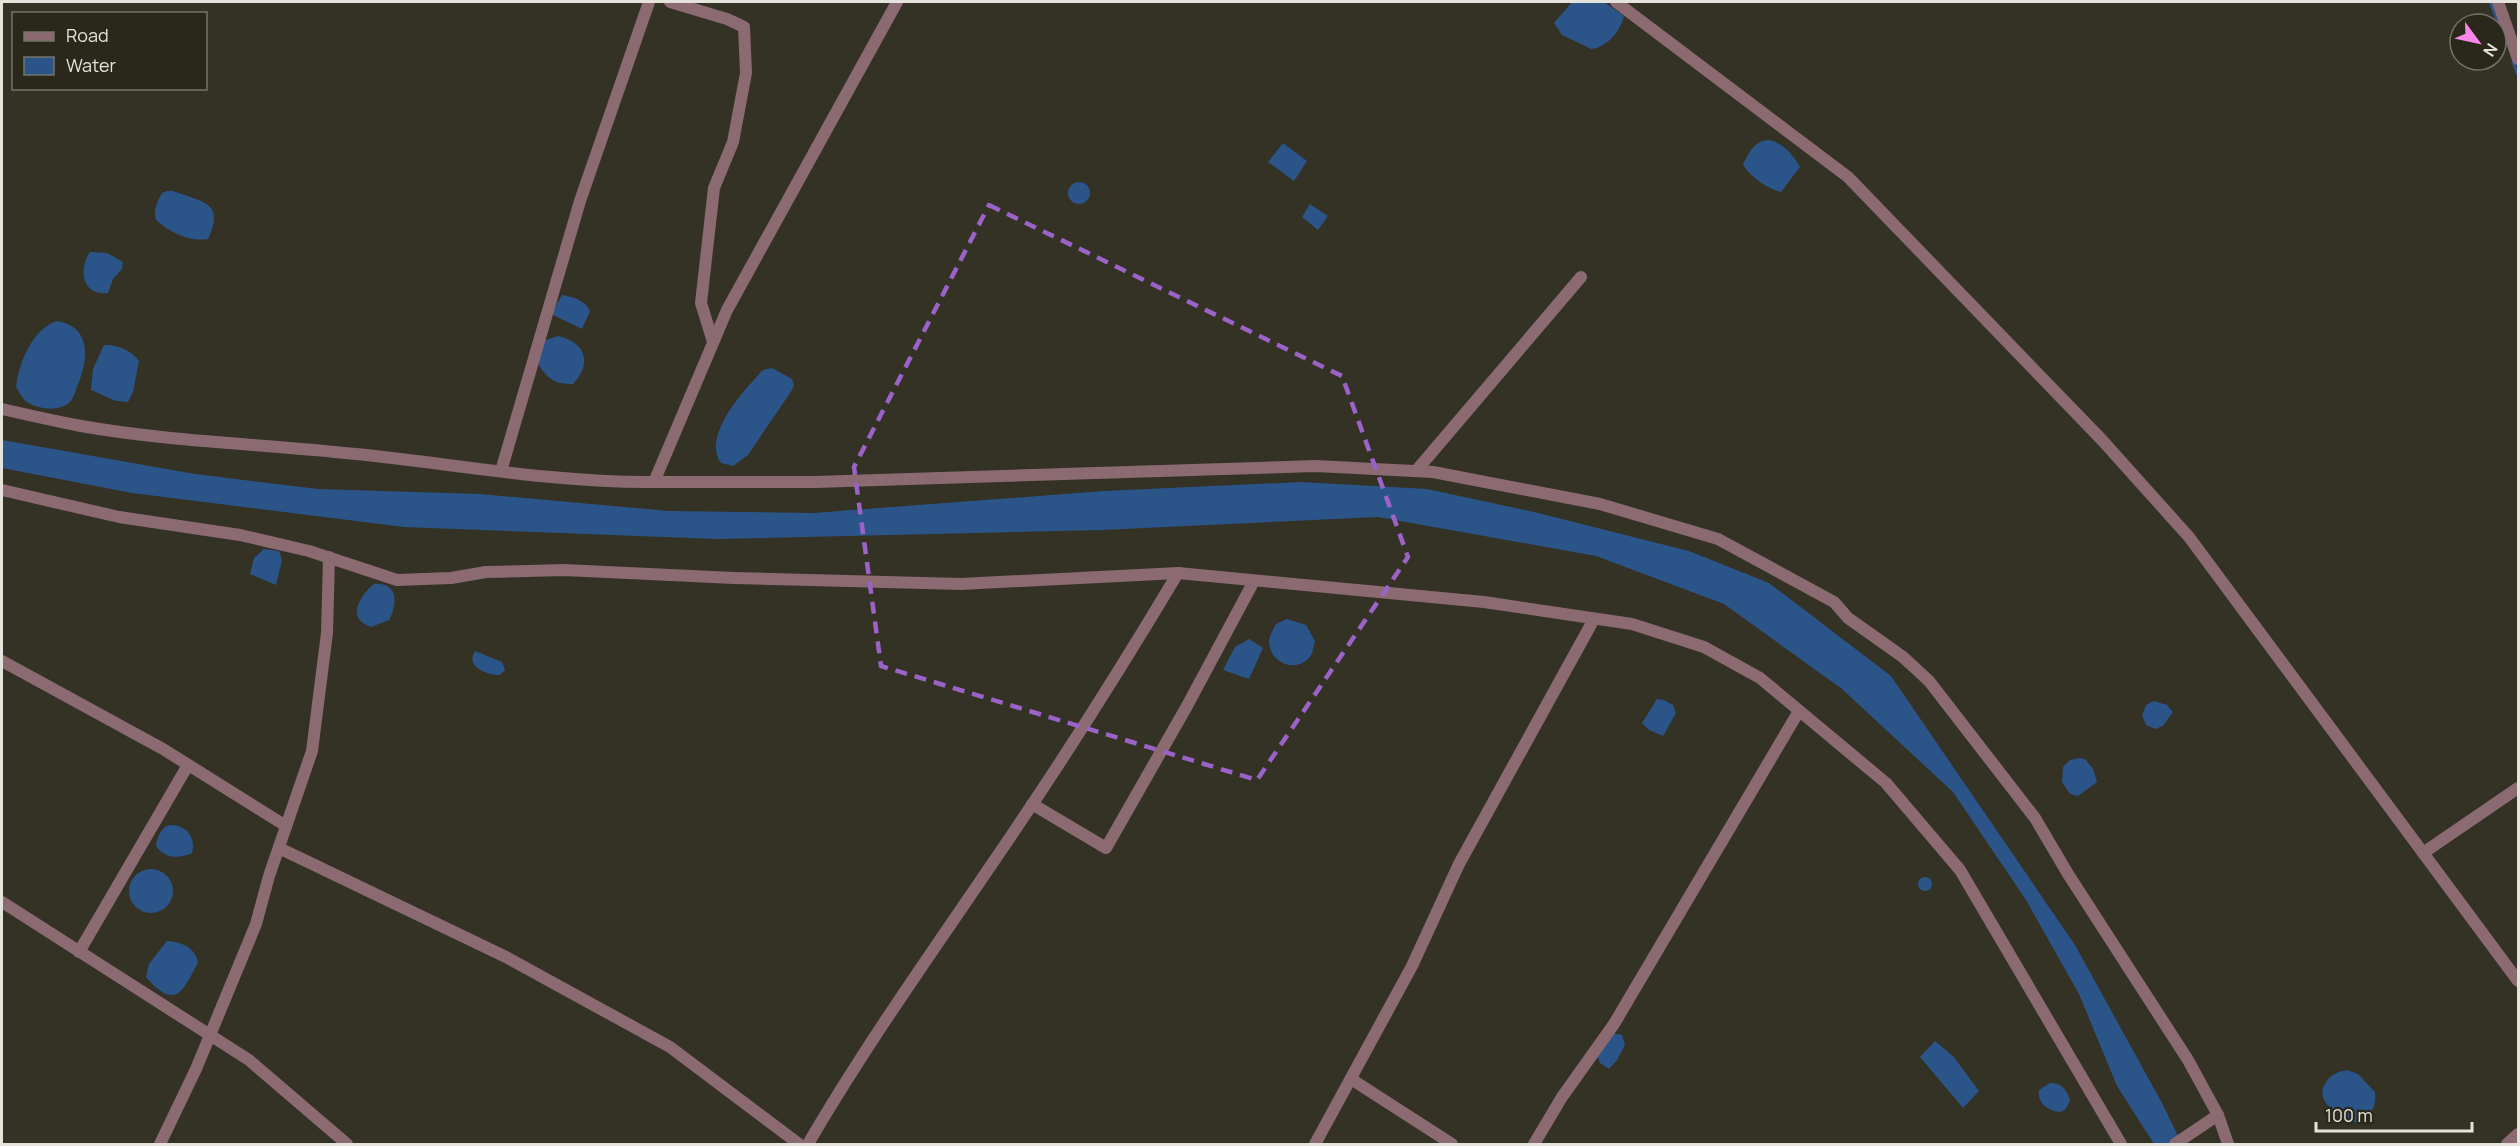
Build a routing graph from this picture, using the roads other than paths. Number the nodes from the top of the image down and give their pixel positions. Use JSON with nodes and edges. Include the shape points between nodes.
{"nodes":[{"id":1,"x":650,"y":2,"type":"edge"},
{"id":2,"x":670,"y":2,"type":"edge"},
{"id":3,"x":897,"y":2,"type":"edge"},
{"id":4,"x":1616,"y":2,"type":"edge"},
{"id":5,"x":2498,"y":2,"type":"edge"},
{"id":6,"x":2518,"y":59,"type":"edge"},
{"id":7,"x":1581,"y":277,"type":"dead end"},
{"id":8,"x":713,"y":342,"type":"junction"},
{"id":9,"x":2,"y":409,"type":"edge"},
{"id":10,"x":501,"y":471,"type":"junction"},
{"id":11,"x":1416,"y":471,"type":"junction"},
{"id":12,"x":654,"y":482,"type":"junction"},
{"id":13,"x":2,"y":490,"type":"edge"},
{"id":14,"x":329,"y":558,"type":"junction"},
{"id":15,"x":1178,"y":573,"type":"junction"},
{"id":16,"x":1254,"y":580,"type":"junction"},
{"id":17,"x":1594,"y":619,"type":"junction"},
{"id":18,"x":2,"y":661,"type":"edge"},
{"id":19,"x":1799,"y":711,"type":"junction"},
{"id":20,"x":188,"y":765,"type":"junction"},
{"id":21,"x":2518,"y":788,"type":"edge"},
{"id":22,"x":1032,"y":804,"type":"junction"},
{"id":23,"x":286,"y":826,"type":"junction"},
{"id":24,"x":279,"y":848,"type":"junction"},
{"id":25,"x":2423,"y":853,"type":"junction"},
{"id":26,"x":2,"y":902,"type":"edge"},
{"id":27,"x":79,"y":952,"type":"junction"},
{"id":28,"x":2518,"y":981,"type":"edge"},
{"id":29,"x":210,"y":1035,"type":"junction"},
{"id":30,"x":1351,"y":1079,"type":"junction"},
{"id":31,"x":2218,"y":1116,"type":"junction"},
{"id":32,"x":2518,"y":1134,"type":"edge"},
{"id":33,"x":160,"y":1144,"type":"edge"},
{"id":34,"x":347,"y":1144,"type":"edge"},
{"id":35,"x":799,"y":1144,"type":"edge"},
{"id":36,"x":808,"y":1144,"type":"edge"},
{"id":37,"x":1315,"y":1144,"type":"edge"},
{"id":38,"x":1452,"y":1144,"type":"edge"},
{"id":39,"x":1534,"y":1144,"type":"edge"},
{"id":40,"x":2121,"y":1144,"type":"edge"},
{"id":41,"x":2175,"y":1144,"type":"edge"},
{"id":42,"x":2228,"y":1144,"type":"edge"},
{"id":43,"x":2507,"y":1144,"type":"edge"}],
"edges":[{"from":1,"to":10,"type":"street","via":[[580,201]]},
{"from":2,"to":8,"type":"street","via":[[744,27],[746,73],[733,142],[714,188],[701,303]]},
{"from":3,"to":8,"type":"street"},
{"from":4,"to":25,"type":"street","via":[[1848,177],[2102,440],[2189,537]]},
{"from":5,"to":6,"type":"street"},
{"from":7,"to":11,"type":"street"},
{"from":8,"to":12,"type":"street"},
{"from":9,"to":10,"type":"street","via":[[83,426]]},
{"from":10,"to":12,"type":"street"},
{"from":11,"to":12,"type":"street","via":[[1316,466],[816,482]]},
{"from":11,"to":31,"type":"street","via":[[1600,504],[1718,539],[1834,602],[1848,618],[1903,657],[1929,681],[2035,818],[2188,1060]]},
{"from":13,"to":14,"type":"street","via":[[118,517],[240,535]]},
{"from":14,"to":15,"type":"street","via":[[397,580],[564,570],[961,584]]},
{"from":14,"to":23,"type":"street","via":[[327,633],[312,751]]},
{"from":15,"to":16,"type":"street"},
{"from":15,"to":22,"type":"street"},
{"from":16,"to":17,"type":"street","via":[[1484,602]]},
{"from":16,"to":22,"type":"street","via":[[1106,848]]},
{"from":17,"to":19,"type":"street","via":[[1632,624],[1704,647],[1760,678]]},
{"from":17,"to":30,"type":"street","via":[[1459,864],[1413,966]]},
{"from":18,"to":20,"type":"street"},
{"from":19,"to":39,"type":"street","via":[[1614,1024]]},
{"from":19,"to":40,"type":"street","via":[[1886,783],[1960,870]]},
{"from":20,"to":23,"type":"street"},
{"from":20,"to":27,"type":"street"},
{"from":21,"to":25,"type":"street"},
{"from":22,"to":36,"type":"street","via":[[850,1072]]},
{"from":23,"to":24,"type":"street"},
{"from":24,"to":29,"type":"street","via":[[255,924]]},
{"from":24,"to":35,"type":"street","via":[[506,957],[670,1047]]},
{"from":25,"to":28,"type":"street"},
{"from":26,"to":27,"type":"street"},
{"from":27,"to":29,"type":"street"},
{"from":29,"to":33,"type":"street"},
{"from":29,"to":34,"type":"street","via":[[249,1060]]},
{"from":30,"to":37,"type":"street"},
{"from":30,"to":38,"type":"street"},
{"from":31,"to":41,"type":"street"},
{"from":31,"to":42,"type":"street"},
{"from":32,"to":43,"type":"street"}]}
